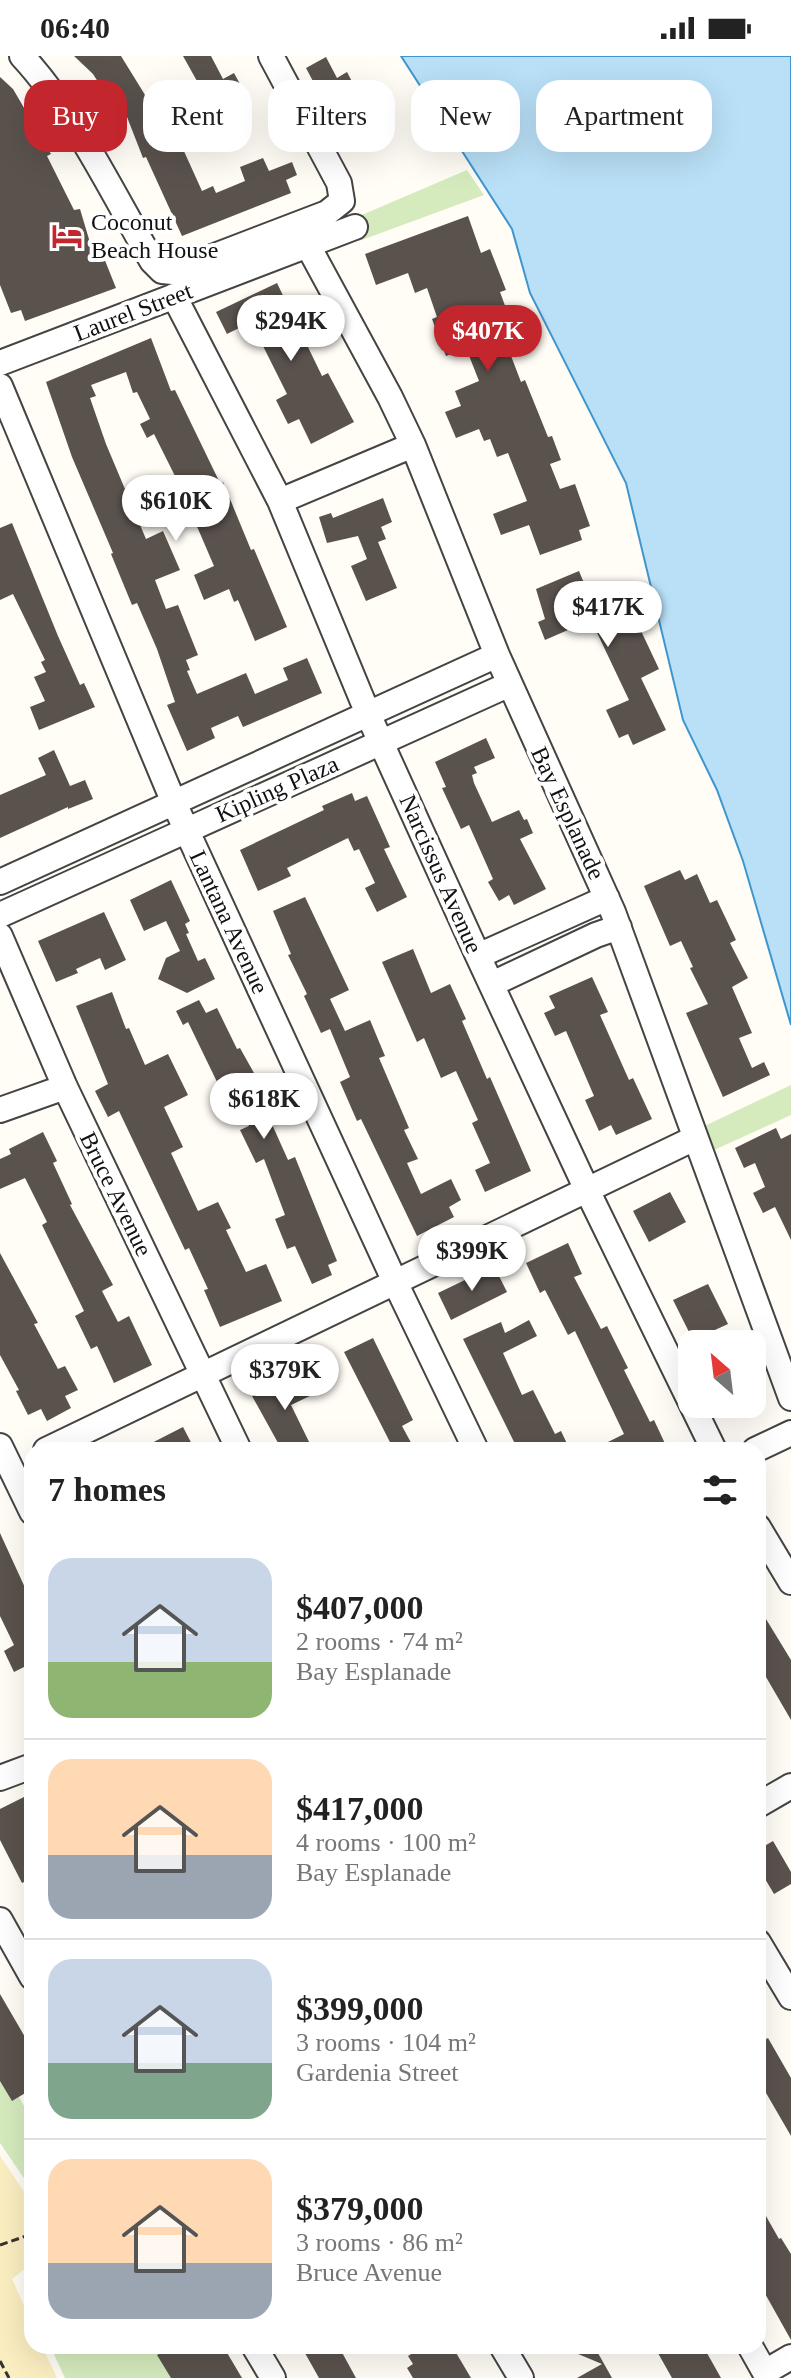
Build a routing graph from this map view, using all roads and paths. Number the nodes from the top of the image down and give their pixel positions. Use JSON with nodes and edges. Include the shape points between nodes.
{"nodes":[{"id":1,"x":22,"y":56,"type":"edge"},
{"id":2,"x":271,"y":56,"type":"edge"},
{"id":3,"x":355,"y":227,"type":"dead end"},
{"id":4,"x":307,"y":244,"type":"junction"},
{"id":5,"x":174,"y":296,"type":"junction"},
{"id":6,"x":0,"y":363,"type":"edge"},
{"id":7,"x":0,"y":386,"type":"edge"},
{"id":8,"x":413,"y":445,"type":"junction"},
{"id":9,"x":280,"y":501,"type":"junction"},
{"id":10,"x":497,"y":655,"type":"junction"},
{"id":11,"x":510,"y":684,"type":"junction"},
{"id":12,"x":368,"y":714,"type":"junction"},
{"id":13,"x":382,"y":742,"type":"junction"},
{"id":14,"x":174,"y":803,"type":"junction"},
{"id":15,"x":187,"y":830,"type":"junction"},
{"id":16,"x":0,"y":882,"type":"edge"},
{"id":17,"x":607,"y":898,"type":"junction"},
{"id":18,"x":0,"y":915,"type":"edge"},
{"id":19,"x":619,"y":927,"type":"junction"},
{"id":20,"x":0,"y":936,"type":"edge"},
{"id":21,"x":478,"y":956,"type":"junction"},
{"id":22,"x":492,"y":984,"type":"junction"},
{"id":23,"x":65,"y":1087,"type":"junction"},
{"id":24,"x":0,"y":1110,"type":"edge"},
{"id":25,"x":695,"y":1138,"type":"junction"},
{"id":26,"x":587,"y":1190,"type":"junction"},
{"id":27,"x":395,"y":1282,"type":"junction"},
{"id":28,"x":202,"y":1373,"type":"junction"},
{"id":29,"x":791,"y":1398,"type":"edge"},
{"id":30,"x":791,"y":1433,"type":"edge"},
{"id":31,"x":62,"y":1442,"type":"edge"},
{"id":32,"x":235,"y":1442,"type":"edge"},
{"id":33,"x":472,"y":1442,"type":"edge"},
{"id":34,"x":710,"y":1442,"type":"edge"},
{"id":35,"x":766,"y":1445,"type":"edge"},
{"id":36,"x":0,"y":1446,"type":"edge"},
{"id":37,"x":14,"y":1466,"type":"edge"},
{"id":38,"x":24,"y":1492,"type":"edge"},
{"id":39,"x":766,"y":1540,"type":"edge"},
{"id":40,"x":791,"y":1582,"type":"edge"},
{"id":41,"x":24,"y":1769,"type":"edge"},
{"id":42,"x":0,"y":1778,"type":"edge"},
{"id":43,"x":791,"y":1786,"type":"edge"},
{"id":44,"x":766,"y":1800,"type":"edge"},
{"id":45,"x":0,"y":1920,"type":"edge"},
{"id":46,"x":766,"y":1955,"type":"edge"},
{"id":47,"x":24,"y":1963,"type":"edge"},
{"id":48,"x":791,"y":1997,"type":"edge"},
{"id":49,"x":24,"y":2237,"type":"edge"},
{"id":50,"x":0,"y":2245,"type":"edge"},
{"id":51,"x":259,"y":2354,"type":"edge"},
{"id":52,"x":506,"y":2354,"type":"edge"},
{"id":53,"x":524,"y":2354,"type":"edge"},
{"id":54,"x":755,"y":2354,"type":"edge"},
{"id":55,"x":791,"y":2357,"type":"edge"},
{"id":56,"x":0,"y":2361,"type":"edge"},
{"id":57,"x":516,"y":2375,"type":"edge"},
{"id":58,"x":767,"y":2375,"type":"edge"},
{"id":59,"x":9,"y":2378,"type":"edge"},
{"id":60,"x":273,"y":2378,"type":"edge"}],
"edges":[{"from":1,"to":2,"type":"street","via":[[68,116],[152,261],[162,271],[173,272],[322,215],[342,201],[339,183]]},
{"from":3,"to":4,"type":"street","name":"Laurel Street"},
{"from":4,"to":5,"type":"street","name":"Laurel Street"},
{"from":4,"to":8,"type":"street","name":"Bay Esplanade"},
{"from":5,"to":6,"type":"street","name":"Laurel Street"},
{"from":5,"to":9,"type":"street","name":"Narcissus Avenue"},
{"from":7,"to":14,"type":"street","name":"Lantana Avenue"},
{"from":8,"to":9,"type":"street"},
{"from":8,"to":10,"type":"street","name":"Bay Esplanade"},
{"from":9,"to":12,"type":"street","name":"Narcissus Avenue"},
{"from":10,"to":11,"type":"street","name":"Bay Esplanade"},
{"from":10,"to":12,"type":"street","name":"Kipling Plaza"},
{"from":11,"to":13,"type":"street","name":"Kipling Plaza"},
{"from":11,"to":17,"type":"street","name":"Bay Esplanade"},
{"from":12,"to":13,"type":"street","name":"Narcissus Avenue"},
{"from":12,"to":14,"type":"street","name":"Kipling Plaza"},
{"from":13,"to":15,"type":"street","name":"Kipling Plaza"},
{"from":13,"to":21,"type":"street","name":"Narcissus Avenue"},
{"from":14,"to":15,"type":"street","name":"Lantana Avenue"},
{"from":14,"to":16,"type":"street","name":"Kipling Plaza"},
{"from":15,"to":18,"type":"street","name":"Kipling Plaza"},
{"from":15,"to":27,"type":"street","name":"Lantana Avenue"},
{"from":17,"to":19,"type":"street","name":"Bay Esplanade"},
{"from":17,"to":21,"type":"street"},
{"from":19,"to":22,"type":"street"},
{"from":19,"to":25,"type":"street","name":"Bay Esplanade"},
{"from":20,"to":23,"type":"street","name":"Bruce Avenue"},
{"from":21,"to":22,"type":"street","name":"Narcissus Avenue"},
{"from":22,"to":26,"type":"street","name":"Narcissus Avenue"},
{"from":23,"to":24,"type":"street"},
{"from":23,"to":28,"type":"street","name":"Bruce Avenue"},
{"from":25,"to":26,"type":"street"},
{"from":25,"to":29,"type":"street","name":"Bay Esplanade"},
{"from":26,"to":27,"type":"street"},
{"from":26,"to":34,"type":"street","name":"Narcissus Avenue"},
{"from":27,"to":28,"type":"street"},
{"from":27,"to":33,"type":"street","name":"Lantana Avenue"},
{"from":28,"to":31,"type":"street"},
{"from":28,"to":32,"type":"street","name":"Bruce Avenue"},
{"from":30,"to":35,"type":"street"},
{"from":36,"to":37,"type":"street"},
{"from":37,"to":38,"type":"street"},
{"from":39,"to":40,"type":"street"},
{"from":41,"to":42,"type":"street"},
{"from":43,"to":44,"type":"street"},
{"from":45,"to":47,"type":"street"},
{"from":46,"to":48,"type":"street"},
{"from":49,"to":50,"type":"path"},
{"from":51,"to":60,"type":"street"},
{"from":52,"to":57,"type":"street"},
{"from":53,"to":57,"type":"street"},
{"from":54,"to":58,"type":"street"},
{"from":55,"to":58,"type":"street"},
{"from":56,"to":59,"type":"path"}]}
